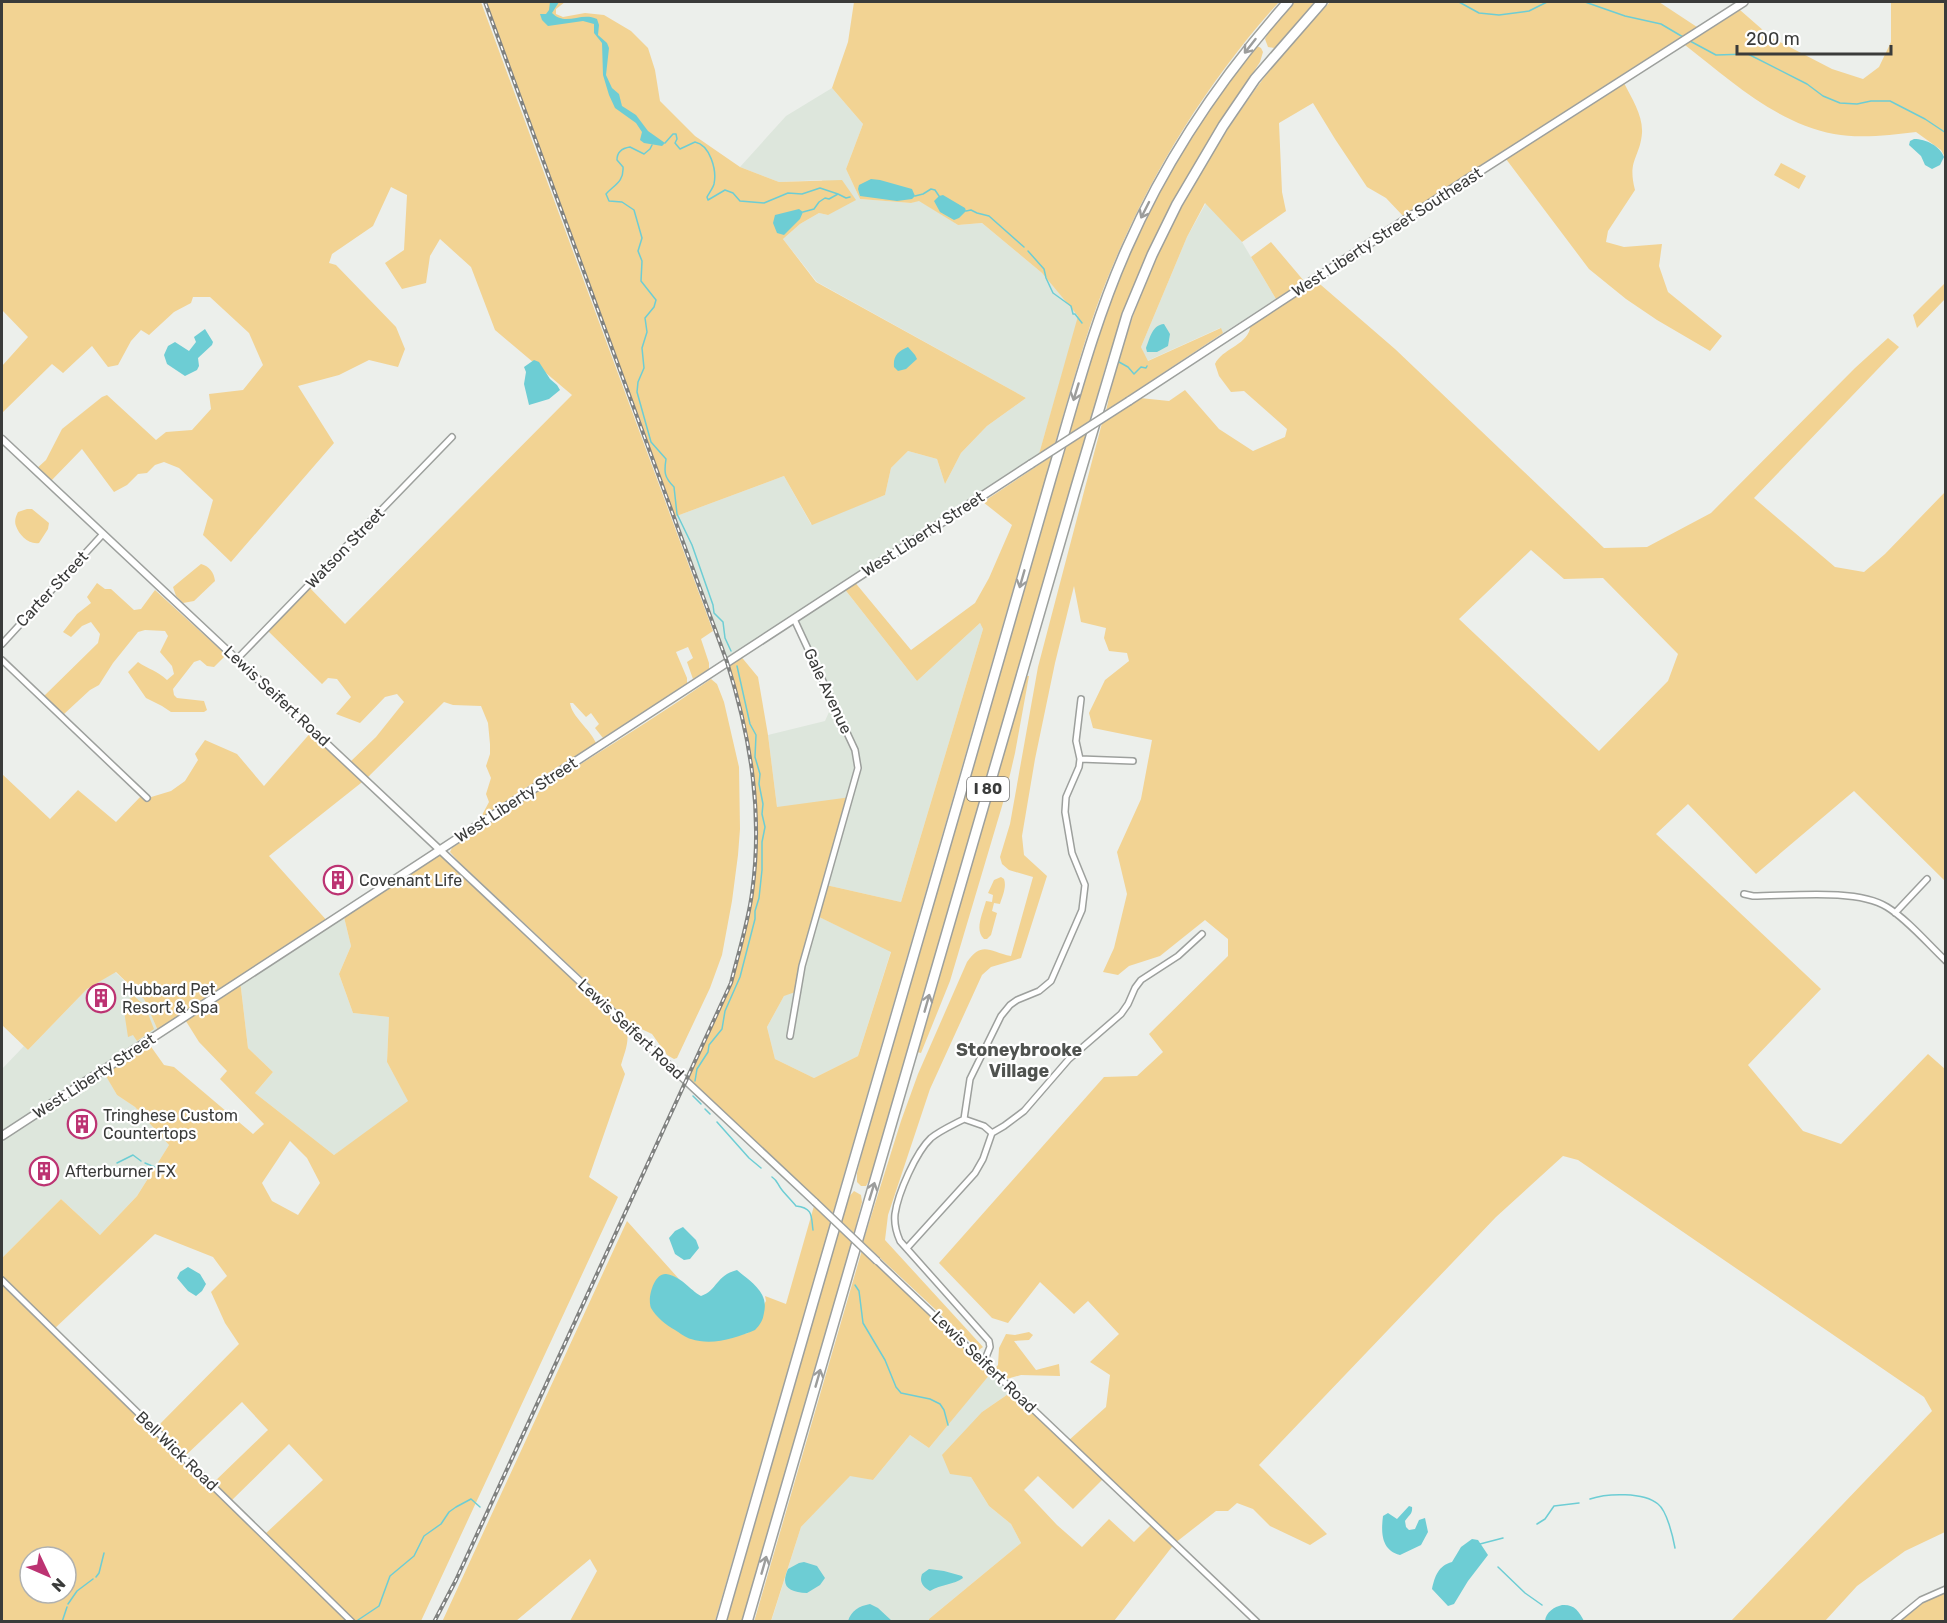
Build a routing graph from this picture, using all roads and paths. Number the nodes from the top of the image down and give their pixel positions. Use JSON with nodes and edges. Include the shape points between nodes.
{"nodes":[{"id":1,"x":1288,"y":2,"type":"edge"},
{"id":2,"x":1322,"y":2,"type":"edge"},
{"id":3,"x":1744,"y":2,"type":"edge"},
{"id":4,"x":452,"y":437,"type":"dead end"},
{"id":5,"x":2,"y":439,"type":"edge"},
{"id":6,"x":1031,"y":464,"type":"joint"},
{"id":7,"x":103,"y":534,"type":"junction"},
{"id":8,"x":794,"y":619,"type":"junction"},
{"id":9,"x":2,"y":644,"type":"edge"},
{"id":10,"x":237,"y":659,"type":"junction"},
{"id":11,"x":2,"y":660,"type":"edge"},
{"id":12,"x":1081,"y":699,"type":"dead end"},
{"id":13,"x":1080,"y":759,"type":"junction"},
{"id":14,"x":1133,"y":760,"type":"dead end"},
{"id":15,"x":147,"y":798,"type":"dead end"},
{"id":16,"x":440,"y":850,"type":"junction"},
{"id":17,"x":1927,"y":879,"type":"dead end"},
{"id":18,"x":1744,"y":894,"type":"dead end"},
{"id":19,"x":1895,"y":913,"type":"junction"},
{"id":20,"x":1202,"y":934,"type":"dead end"},
{"id":21,"x":1946,"y":961,"type":"edge"},
{"id":22,"x":790,"y":1036,"type":"dead end"},
{"id":23,"x":964,"y":1119,"type":"junction"},
{"id":24,"x":992,"y":1133,"type":"junction"},
{"id":25,"x":2,"y":1136,"type":"edge"},
{"id":26,"x":907,"y":1248,"type":"junction"},
{"id":27,"x":877,"y":1261,"type":"joint"},
{"id":28,"x":2,"y":1280,"type":"edge"},
{"id":29,"x":984,"y":1362,"type":"junction"},
{"id":30,"x":1946,"y":1589,"type":"edge"},
{"id":31,"x":352,"y":1622,"type":"edge"},
{"id":32,"x":721,"y":1622,"type":"edge"},
{"id":33,"x":747,"y":1622,"type":"edge"},
{"id":34,"x":1257,"y":1622,"type":"edge"},
{"id":35,"x":1894,"y":1622,"type":"edge"}],
"edges":[{"from":1,"to":32,"type":"highway","number":"I 80","one_way":true,"via":[[1237,62],[1177,150],[1128,244],[1101,312]]},
{"from":33,"to":2,"type":"highway","number":"I 80","one_way":true,"via":[[1127,315],[1161,235],[1201,161],[1264,68]]},
{"from":3,"to":6,"type":"main road","name":"West Liberty Street Southeast","bridge":true},
{"from":4,"to":10,"type":"street","name":"Watson Street"},
{"from":5,"to":7,"type":"street","name":"Lewis Seifert Road"},
{"from":6,"to":8,"type":"main road","name":"West Liberty Street"},
{"from":7,"to":9,"type":"street","name":"Carter Street"},
{"from":7,"to":10,"type":"street","name":"Lewis Seifert Road"},
{"from":8,"to":16,"type":"main road","name":"West Liberty Street"},
{"from":8,"to":22,"type":"street","name":"Gale Avenue","via":[[855,750],[858,765],[802,966]]},
{"from":10,"to":16,"type":"street","name":"Lewis Seifert Road"},
{"from":11,"to":15,"type":"street"},
{"from":12,"to":13,"type":"street","via":[[1076,741]]},
{"from":13,"to":14,"type":"street"},
{"from":13,"to":23,"type":"street","via":[[1066,797],[1065,812],[1072,853],[1085,885],[1082,910],[1051,981],[1017,1000],[1001,1016],[970,1079]]},
{"from":16,"to":25,"type":"main road","name":"West Liberty Street"},
{"from":16,"to":27,"type":"street","name":"Lewis Seifert Road","bridge":true},
{"from":17,"to":19,"type":"street"},
{"from":18,"to":19,"type":"street","via":[[1855,896],[1880,903]]},
{"from":19,"to":21,"type":"street"},
{"from":20,"to":24,"type":"street","via":[[1178,956],[1141,980],[1124,1009],[1068,1059],[1024,1111]]},
{"from":23,"to":24,"type":"street","via":[[984,1125]]},
{"from":23,"to":26,"type":"street","via":[[930,1139],[907,1179],[895,1221],[898,1237]]},
{"from":24,"to":26,"type":"street","via":[[975,1173]]},
{"from":26,"to":29,"type":"street","via":[[989,1341]]},
{"from":27,"to":29,"type":"street","name":"Lewis Seifert Road"},
{"from":28,"to":31,"type":"street","name":"Bell Wick Road"},
{"from":29,"to":34,"type":"street","name":"Lewis Seifert Road"},
{"from":30,"to":35,"type":"street","via":[[1921,1600]]}]}
